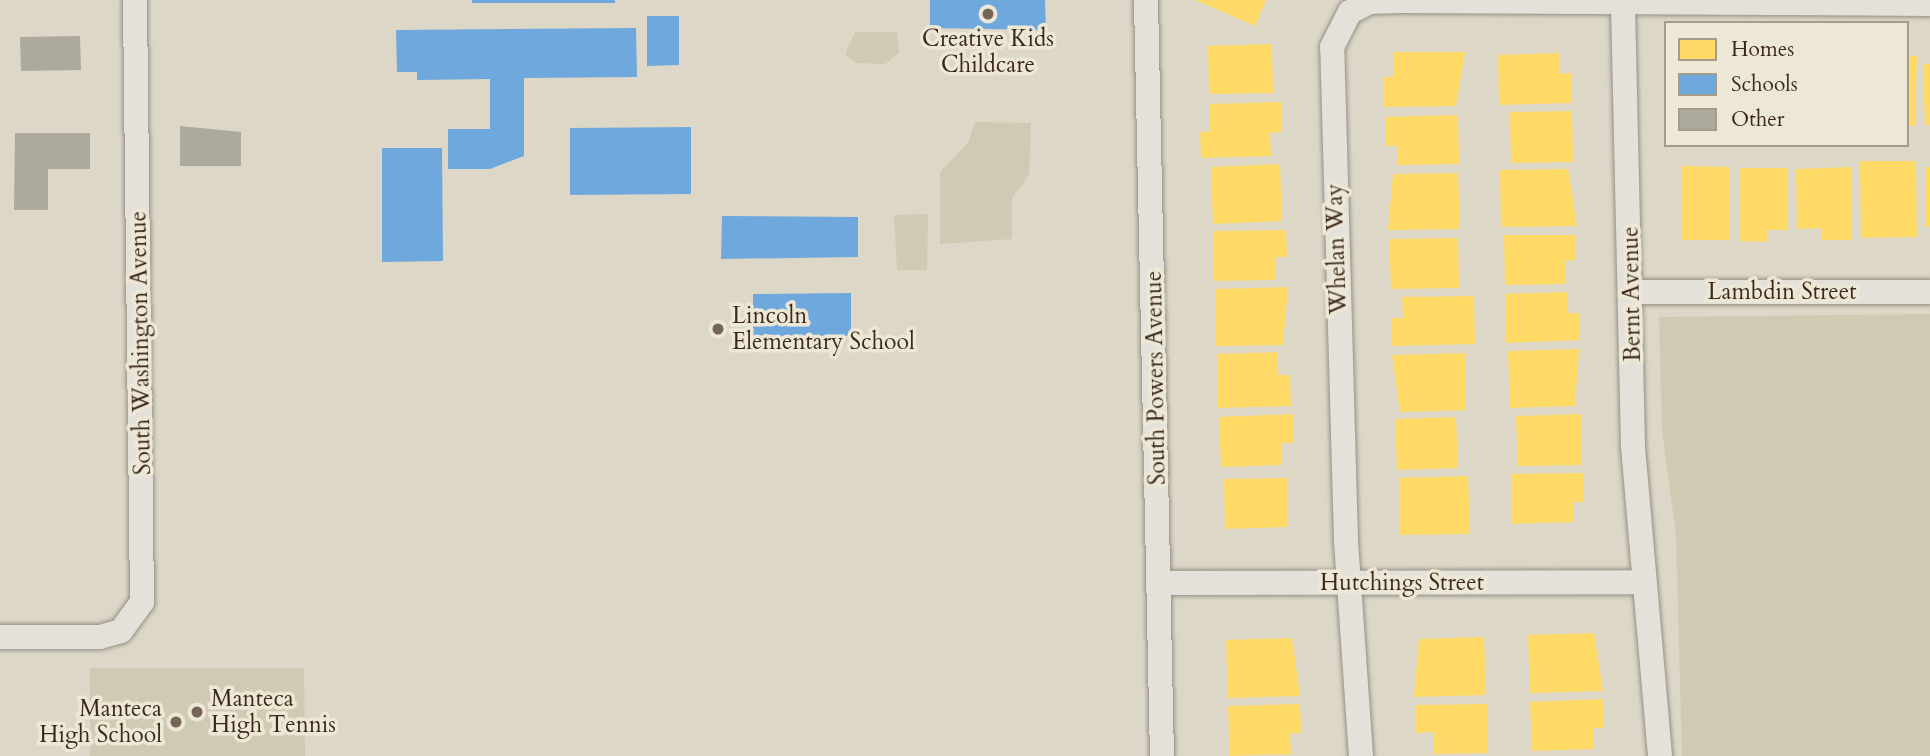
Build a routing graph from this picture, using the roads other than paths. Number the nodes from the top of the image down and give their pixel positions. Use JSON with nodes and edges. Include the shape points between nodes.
{"nodes":[{"id":1,"x":135,"y":0,"type":"edge"},
{"id":2,"x":1146,"y":0,"type":"edge"},
{"id":3,"x":1440,"y":2,"type":"edge"},
{"id":4,"x":1930,"y":4,"type":"edge"},
{"id":5,"x":1623,"y":5,"type":"junction"},
{"id":6,"x":1634,"y":292,"type":"junction"},
{"id":7,"x":1930,"y":292,"type":"edge"},
{"id":8,"x":1644,"y":582,"type":"junction"},
{"id":9,"x":1160,"y":583,"type":"junction"},
{"id":10,"x":1352,"y":583,"type":"junction"},
{"id":11,"x":0,"y":637,"type":"edge"},
{"id":12,"x":1162,"y":756,"type":"edge"},
{"id":13,"x":1361,"y":756,"type":"edge"},
{"id":14,"x":1660,"y":756,"type":"edge"}],
"edges":[{"from":1,"to":11,"type":"street","name":"South Washington Avenue","via":[[142,603],[121,631],[74,637]]},
{"from":2,"to":9,"type":"street","name":"South Powers Avenue"},
{"from":3,"to":5,"type":"street","name":"Whelan Way"},
{"from":3,"to":10,"type":"street","name":"Whelan Way","via":[[1370,2],[1350,12],[1332,47]]},
{"from":4,"to":5,"type":"street","name":"Whelan Way"},
{"from":5,"to":6,"type":"street","name":"Bernt Avenue"},
{"from":6,"to":7,"type":"street","name":"Lambdin Street"},
{"from":6,"to":8,"type":"street","name":"Bernt Avenue","via":[[1633,447]]},
{"from":8,"to":10,"type":"street","name":"Hutchings Street"},
{"from":8,"to":14,"type":"street","name":"Bernt Avenue"},
{"from":9,"to":10,"type":"street","name":"Hutchings Street"},
{"from":9,"to":12,"type":"street","name":"South Powers Avenue"},
{"from":10,"to":13,"type":"street","name":"Whelan Way"}]}
